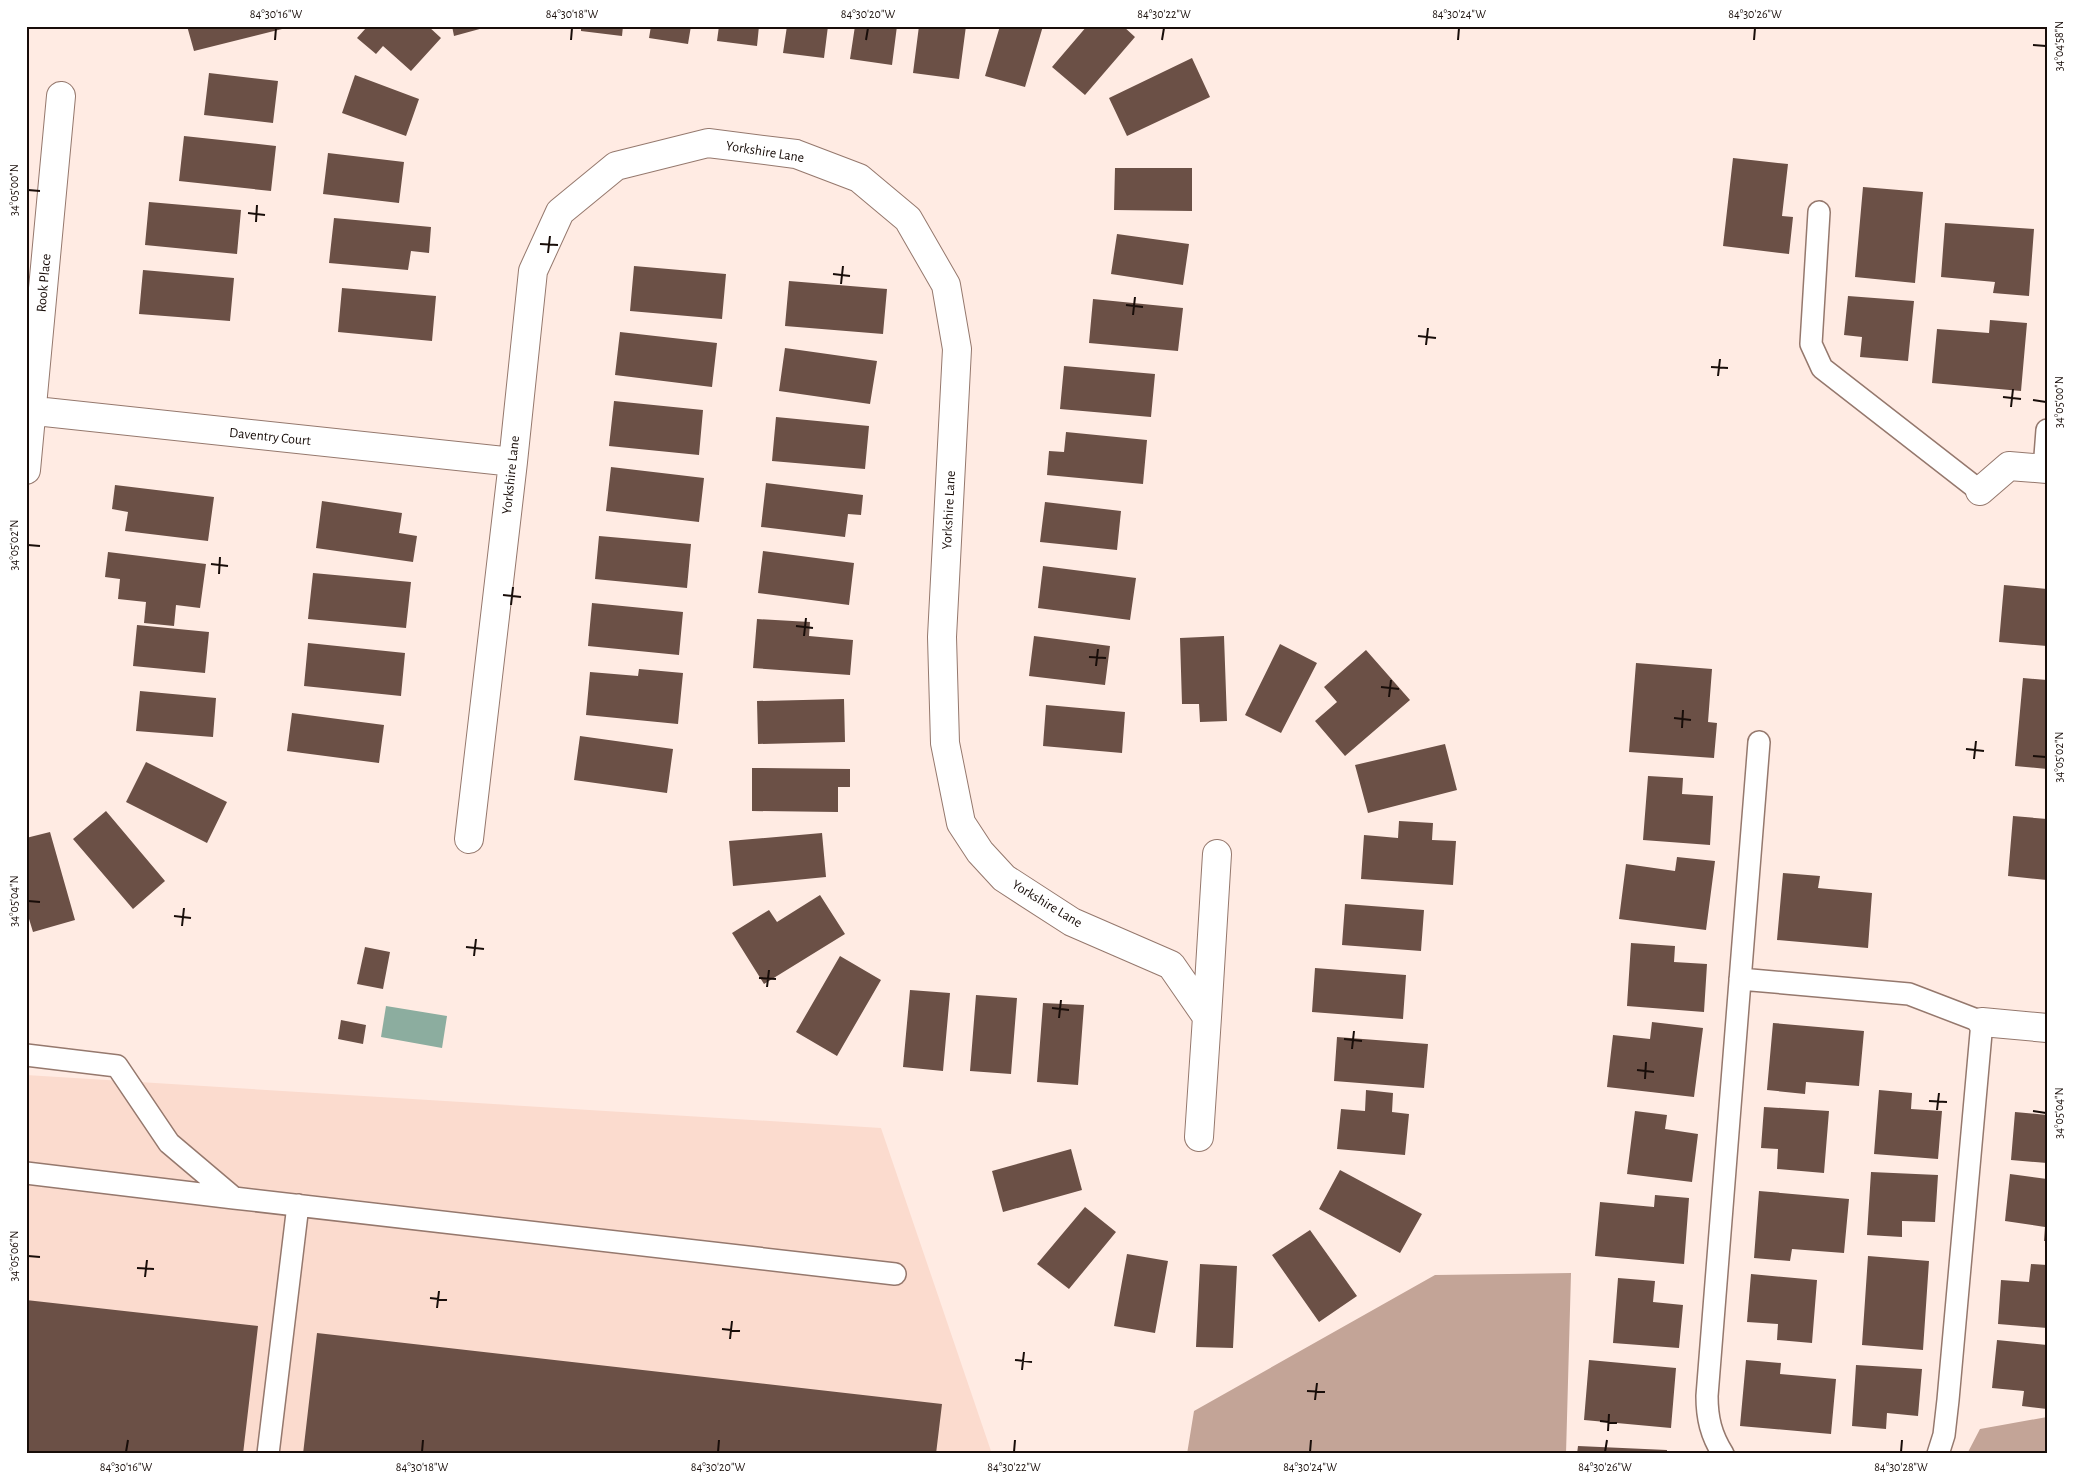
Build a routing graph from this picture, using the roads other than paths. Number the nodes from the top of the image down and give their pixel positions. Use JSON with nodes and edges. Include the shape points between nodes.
{"nodes":[{"id":1,"x":62,"y":96,"type":"dead end"},
{"id":2,"x":1819,"y":212,"type":"dead end"},
{"id":3,"x":29,"y":411,"type":"edge"},
{"id":4,"x":2047,"y":430,"type":"edge"},
{"id":5,"x":513,"y":462,"type":"junction"},
{"id":6,"x":2045,"y":469,"type":"edge"},
{"id":7,"x":26,"y":470,"type":"edge"},
{"id":8,"x":1980,"y":491,"type":"joint"},
{"id":9,"x":1759,"y":742,"type":"dead end"},
{"id":10,"x":468,"y":839,"type":"dead end"},
{"id":11,"x":1217,"y":854,"type":"dead end"},
{"id":12,"x":1740,"y":979,"type":"junction"},
{"id":13,"x":1207,"y":1017,"type":"junction"},
{"id":14,"x":1982,"y":1022,"type":"junction"},
{"id":15,"x":2047,"y":1028,"type":"edge"},
{"id":16,"x":26,"y":1055,"type":"edge"},
{"id":17,"x":1199,"y":1137,"type":"dead end"},
{"id":18,"x":26,"y":1172,"type":"edge"},
{"id":19,"x":234,"y":1198,"type":"junction"},
{"id":20,"x":298,"y":1205,"type":"junction"},
{"id":21,"x":895,"y":1274,"type":"dead end"},
{"id":22,"x":268,"y":1454,"type":"edge"},
{"id":23,"x":1723,"y":1454,"type":"edge"},
{"id":24,"x":1938,"y":1454,"type":"edge"}],
"edges":[{"from":1,"to":3,"type":"street","name":"Rook Place"},
{"from":2,"to":8,"type":"lane","via":[[1811,344],[1822,368]]},
{"from":3,"to":5,"type":"street","name":"Daventry Court"},
{"from":3,"to":7,"type":"street","name":"Rook Place"},
{"from":4,"to":6,"type":"lane"},
{"from":5,"to":10,"type":"street","name":"Yorkshire Lane"},
{"from":5,"to":13,"type":"street","name":"Yorkshire Lane","via":[[533,271],[560,212],[567,206],[616,166],[708,143],[796,154],[858,178],[908,218],[946,285],[957,349],[942,638],[944,743],[961,822],[980,852],[1004,878],[1072,922],[1171,966]]},
{"from":6,"to":8,"type":"street","via":[[2009,466]]},
{"from":9,"to":12,"type":"lane"},
{"from":11,"to":13,"type":"street"},
{"from":12,"to":14,"type":"lane","via":[[1910,994]]},
{"from":12,"to":23,"type":"lane","via":[[1707,1396],[1707,1417],[1714,1440]]},
{"from":13,"to":17,"type":"street"},
{"from":14,"to":15,"type":"street"},
{"from":14,"to":24,"type":"lane","via":[[1948,1400]]},
{"from":16,"to":19,"type":"lane","via":[[117,1066],[169,1143]]},
{"from":18,"to":19,"type":"lane"},
{"from":19,"to":20,"type":"lane"},
{"from":20,"to":21,"type":"lane"},
{"from":20,"to":22,"type":"lane"}]}
